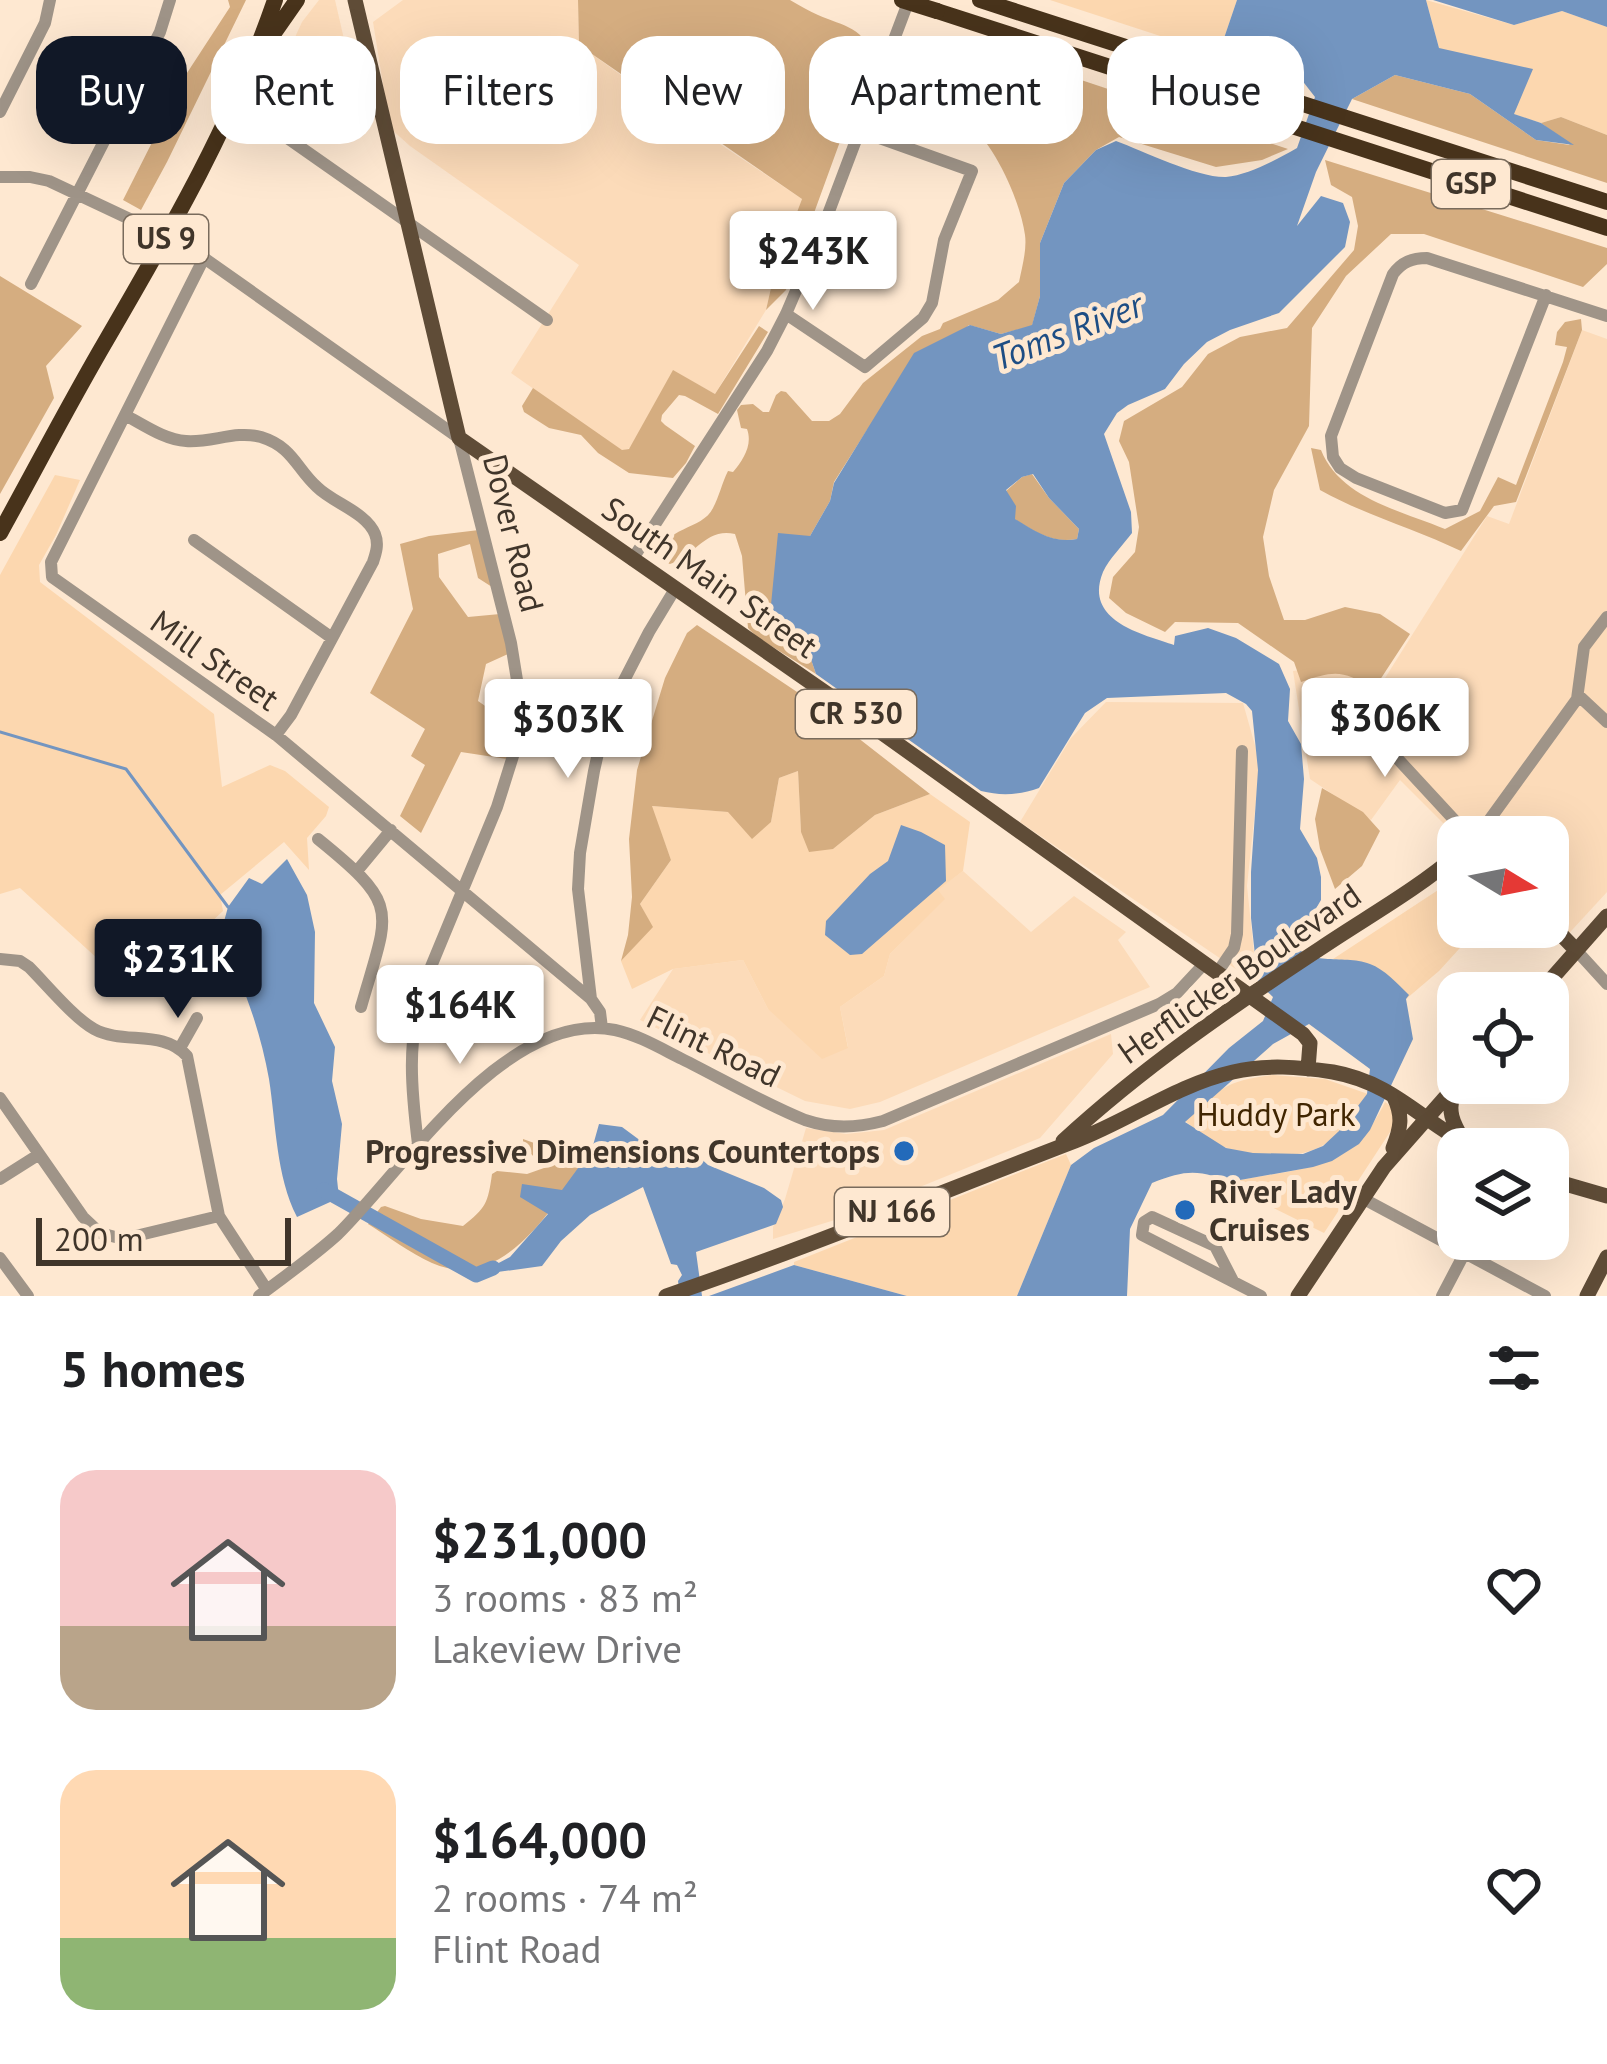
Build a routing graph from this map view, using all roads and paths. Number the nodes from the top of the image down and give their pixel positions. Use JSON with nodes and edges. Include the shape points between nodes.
{"nodes":[{"id":1,"x":50,"y":0,"type":"edge"},
{"id":2,"x":170,"y":0,"type":"edge"},
{"id":3,"x":274,"y":0,"type":"edge"},
{"id":4,"x":297,"y":0,"type":"edge"},
{"id":5,"x":355,"y":0,"type":"edge"},
{"id":6,"x":905,"y":0,"type":"edge"},
{"id":7,"x":980,"y":0,"type":"edge"},
{"id":8,"x":262,"y":36,"type":"edge"},
{"id":9,"x":272,"y":36,"type":"edge"},
{"id":10,"x":893,"y":36,"type":"edge"},
{"id":11,"x":5,"y":88,"type":"edge"},
{"id":12,"x":0,"y":112,"type":"edge"},
{"id":13,"x":215,"y":144,"type":"edge"},
{"id":14,"x":296,"y":144,"type":"edge"},
{"id":15,"x":855,"y":144,"type":"edge"},
{"id":16,"x":898,"y":144,"type":"edge"},
{"id":17,"x":0,"y":177,"type":"edge"},
{"id":18,"x":77,"y":194,"type":"junction"},
{"id":19,"x":1607,"y":202,"type":"edge"},
{"id":20,"x":406,"y":221,"type":"junction"},
{"id":21,"x":1607,"y":228,"type":"edge"},
{"id":22,"x":167,"y":238,"type":"junction"},
{"id":23,"x":203,"y":258,"type":"junction"},
{"id":24,"x":32,"y":284,"type":"dead end"},
{"id":25,"x":1546,"y":296,"type":"junction"},
{"id":26,"x":786,"y":314,"type":"junction"},
{"id":27,"x":1601,"y":314,"type":"edge"},
{"id":28,"x":547,"y":320,"type":"dead end"},
{"id":29,"x":125,"y":415,"type":"junction"},
{"id":30,"x":459,"y":438,"type":"junction"},
{"id":31,"x":0,"y":533,"type":"edge"},
{"id":32,"x":194,"y":540,"type":"dead end"},
{"id":33,"x":632,"y":560,"type":"junction"},
{"id":34,"x":676,"y":589,"type":"junction"},
{"id":35,"x":1607,"y":617,"type":"edge"},
{"id":36,"x":332,"y":638,"type":"junction"},
{"id":37,"x":1336,"y":692,"type":"dead end"},
{"id":38,"x":1578,"y":695,"type":"junction"},
{"id":39,"x":1607,"y":722,"type":"edge"},
{"id":40,"x":276,"y":735,"type":"junction"},
{"id":41,"x":1242,"y":752,"type":"dead end"},
{"id":42,"x":1454,"y":816,"type":"edge"},
{"id":43,"x":1489,"y":816,"type":"edge"},
{"id":44,"x":392,"y":830,"type":"junction"},
{"id":45,"x":318,"y":839,"type":"dead end"},
{"id":46,"x":357,"y":871,"type":"junction"},
{"id":47,"x":1437,"y":871,"type":"edge"},
{"id":48,"x":463,"y":891,"type":"junction"},
{"id":49,"x":1607,"y":916,"type":"edge"},
{"id":50,"x":1569,"y":943,"type":"edge"},
{"id":51,"x":1576,"y":950,"type":"junction"},
{"id":52,"x":0,"y":959,"type":"edge"},
{"id":53,"x":1211,"y":968,"type":"junction"},
{"id":54,"x":1557,"y":972,"type":"edge"},
{"id":55,"x":1607,"y":984,"type":"edge"},
{"id":56,"x":1257,"y":996,"type":"junction"},
{"id":57,"x":591,"y":999,"type":"junction"},
{"id":58,"x":362,"y":1006,"type":"dead end"},
{"id":59,"x":196,"y":1018,"type":"dead end"},
{"id":60,"x":602,"y":1028,"type":"junction"},
{"id":61,"x":180,"y":1048,"type":"junction"},
{"id":62,"x":1308,"y":1069,"type":"junction"},
{"id":63,"x":1392,"y":1093,"type":"junction"},
{"id":64,"x":0,"y":1098,"type":"edge"},
{"id":65,"x":1439,"y":1104,"type":"edge"},
{"id":66,"x":1427,"y":1117,"type":"junction"},
{"id":67,"x":1443,"y":1128,"type":"edge"},
{"id":68,"x":418,"y":1144,"type":"junction"},
{"id":69,"x":1058,"y":1146,"type":"junction"},
{"id":70,"x":38,"y":1155,"type":"junction"},
{"id":71,"x":1384,"y":1167,"type":"junction"},
{"id":72,"x":0,"y":1179,"type":"edge"},
{"id":73,"x":1569,"y":1185,"type":"edge"},
{"id":74,"x":1607,"y":1196,"type":"edge"},
{"id":75,"x":1362,"y":1198,"type":"junction"},
{"id":76,"x":219,"y":1216,"type":"junction"},
{"id":77,"x":1437,"y":1239,"type":"edge"},
{"id":78,"x":1607,"y":1257,"type":"edge"},
{"id":79,"x":0,"y":1258,"type":"edge"},
{"id":80,"x":1461,"y":1260,"type":"edge"},
{"id":81,"x":1476,"y":1260,"type":"edge"},
{"id":82,"x":1233,"y":1281,"type":"junction"},
{"id":83,"x":263,"y":1293,"type":"edge"},
{"id":84,"x":28,"y":1296,"type":"edge"},
{"id":85,"x":666,"y":1296,"type":"edge"},
{"id":86,"x":1261,"y":1296,"type":"edge"},
{"id":87,"x":1298,"y":1296,"type":"edge"},
{"id":88,"x":1442,"y":1296,"type":"edge"},
{"id":89,"x":1545,"y":1296,"type":"edge"},
{"id":90,"x":1587,"y":1296,"type":"edge"}],
"edges":[{"from":1,"to":11,"type":"street","via":[[45,23]]},
{"from":2,"to":18,"type":"street"},
{"from":3,"to":8,"type":"highway","number":"US 9"},
{"from":4,"to":9,"type":"highway","number":"US 9"},
{"from":5,"to":20,"type":"main road","name":"Dover Road"},
{"from":6,"to":10,"type":"street"},
{"from":6,"to":21,"type":"highway","number":"GSP","bridge":true},
{"from":7,"to":19,"type":"highway","number":"GSP"},
{"from":11,"to":12,"type":"street"},
{"from":13,"to":22,"type":"highway","number":"US 9"},
{"from":14,"to":20,"type":"street"},
{"from":15,"to":26,"type":"street"},
{"from":16,"to":26,"type":"street","via":[[972,171],[923,318],[865,368]]},
{"from":17,"to":18,"type":"street","name":"South Main Street","via":[[49,181]]},
{"from":18,"to":22,"type":"street","name":"South Main Street"},
{"from":18,"to":24,"type":"street"},
{"from":20,"to":28,"type":"street"},
{"from":20,"to":30,"type":"main road","name":"Dover Road"},
{"from":22,"to":23,"type":"street","name":"South Main Street"},
{"from":22,"to":31,"type":"highway","number":"US 9"},
{"from":23,"to":29,"type":"street","name":"Mill Street"},
{"from":23,"to":30,"type":"street","name":"South Main Street"},
{"from":25,"to":25,"type":"street","via":[[1427,258],[1402,263],[1336,423],[1330,445],[1340,467],[1451,514],[1462,510]]},
{"from":25,"to":27,"type":"street"},
{"from":26,"to":33,"type":"street"},
{"from":29,"to":36,"type":"street","via":[[182,441],[238,434],[271,441],[366,522],[377,542],[374,562]]},
{"from":29,"to":40,"type":"street","name":"Mill Street","via":[[52,562],[52,577]]},
{"from":30,"to":33,"type":"main road","name":"South Main Street","number":"CR 530"},
{"from":30,"to":48,"type":"street","name":"Dover Road","via":[[522,711],[511,766]]},
{"from":32,"to":36,"type":"street"},
{"from":33,"to":34,"type":"main road","name":"South Main Street","number":"CR 530"},
{"from":34,"to":53,"type":"main road","name":"South Main Street","number":"CR 530"},
{"from":34,"to":57,"type":"street","via":[[615,698],[594,771],[578,889]]},
{"from":35,"to":38,"type":"street","via":[[1584,647]]},
{"from":36,"to":40,"type":"street"},
{"from":37,"to":42,"type":"street"},
{"from":38,"to":39,"type":"street"},
{"from":38,"to":43,"type":"street"},
{"from":40,"to":44,"type":"street","name":"Mill Street"},
{"from":41,"to":53,"type":"street","via":[[1238,934]]},
{"from":44,"to":46,"type":"street"},
{"from":44,"to":48,"type":"street","name":"Mill Street"},
{"from":45,"to":46,"type":"street"},
{"from":46,"to":58,"type":"street","via":[[384,917]]},
{"from":47,"to":56,"type":"main road","name":"Herflicker Boulevard","number":"NJ 166"},
{"from":48,"to":57,"type":"street","name":"Mill Street"},
{"from":48,"to":68,"type":"street","name":"Dover Road","via":[[415,1014],[410,1067]]},
{"from":49,"to":51,"type":"main road"},
{"from":50,"to":51,"type":"main road"},
{"from":51,"to":54,"type":"main road"},
{"from":51,"to":55,"type":"street"},
{"from":52,"to":61,"type":"street","via":[[29,967],[94,1029]]},
{"from":53,"to":56,"type":"main road","name":"South Main Street","number":"CR 530"},
{"from":53,"to":60,"type":"street","name":"Flint Road","via":[[1159,1004],[862,1126],[805,1120],[646,1041]]},
{"from":56,"to":62,"type":"main road","name":"South Main Street","number":"CR 530","via":[[1310,1042]]},
{"from":56,"to":69,"type":"main road","name":"Herflicker Boulevard","number":"NJ 166","via":[[1147,1071]]},
{"from":57,"to":60,"type":"street","name":"Mill Street"},
{"from":59,"to":61,"type":"street"},
{"from":60,"to":68,"type":"street","name":"Flint Road","via":[[553,1037],[503,1065]]},
{"from":61,"to":76,"type":"street","via":[[192,1071]]},
{"from":62,"to":63,"type":"main road","number":"NJ 166"},
{"from":62,"to":69,"type":"main road","number":"NJ 166","via":[[1223,1074]]},
{"from":63,"to":66,"type":"main road","number":"NJ 166"},
{"from":63,"to":71,"type":"main road","via":[[1401,1121]]},
{"from":64,"to":70,"type":"street"},
{"from":65,"to":66,"type":"main road"},
{"from":66,"to":67,"type":"main road","number":"NJ 166"},
{"from":66,"to":71,"type":"main road"},
{"from":68,"to":83,"type":"street","name":"Flint Road","via":[[337,1235]]},
{"from":69,"to":85,"type":"main road","number":"NJ 166"},
{"from":70,"to":72,"type":"street"},
{"from":70,"to":76,"type":"street","via":[[92,1227],[114,1238]]},
{"from":71,"to":75,"type":"main road"},
{"from":73,"to":74,"type":"main road"},
{"from":75,"to":77,"type":"street"},
{"from":75,"to":87,"type":"main road"},
{"from":76,"to":83,"type":"street"},
{"from":78,"to":90,"type":"main road"},
{"from":79,"to":84,"type":"street"},
{"from":80,"to":88,"type":"street"},
{"from":81,"to":89,"type":"street"},
{"from":82,"to":82,"type":"street","via":[[1215,1246],[1152,1217],[1144,1222],[1142,1235]]},
{"from":82,"to":86,"type":"street"}]}
